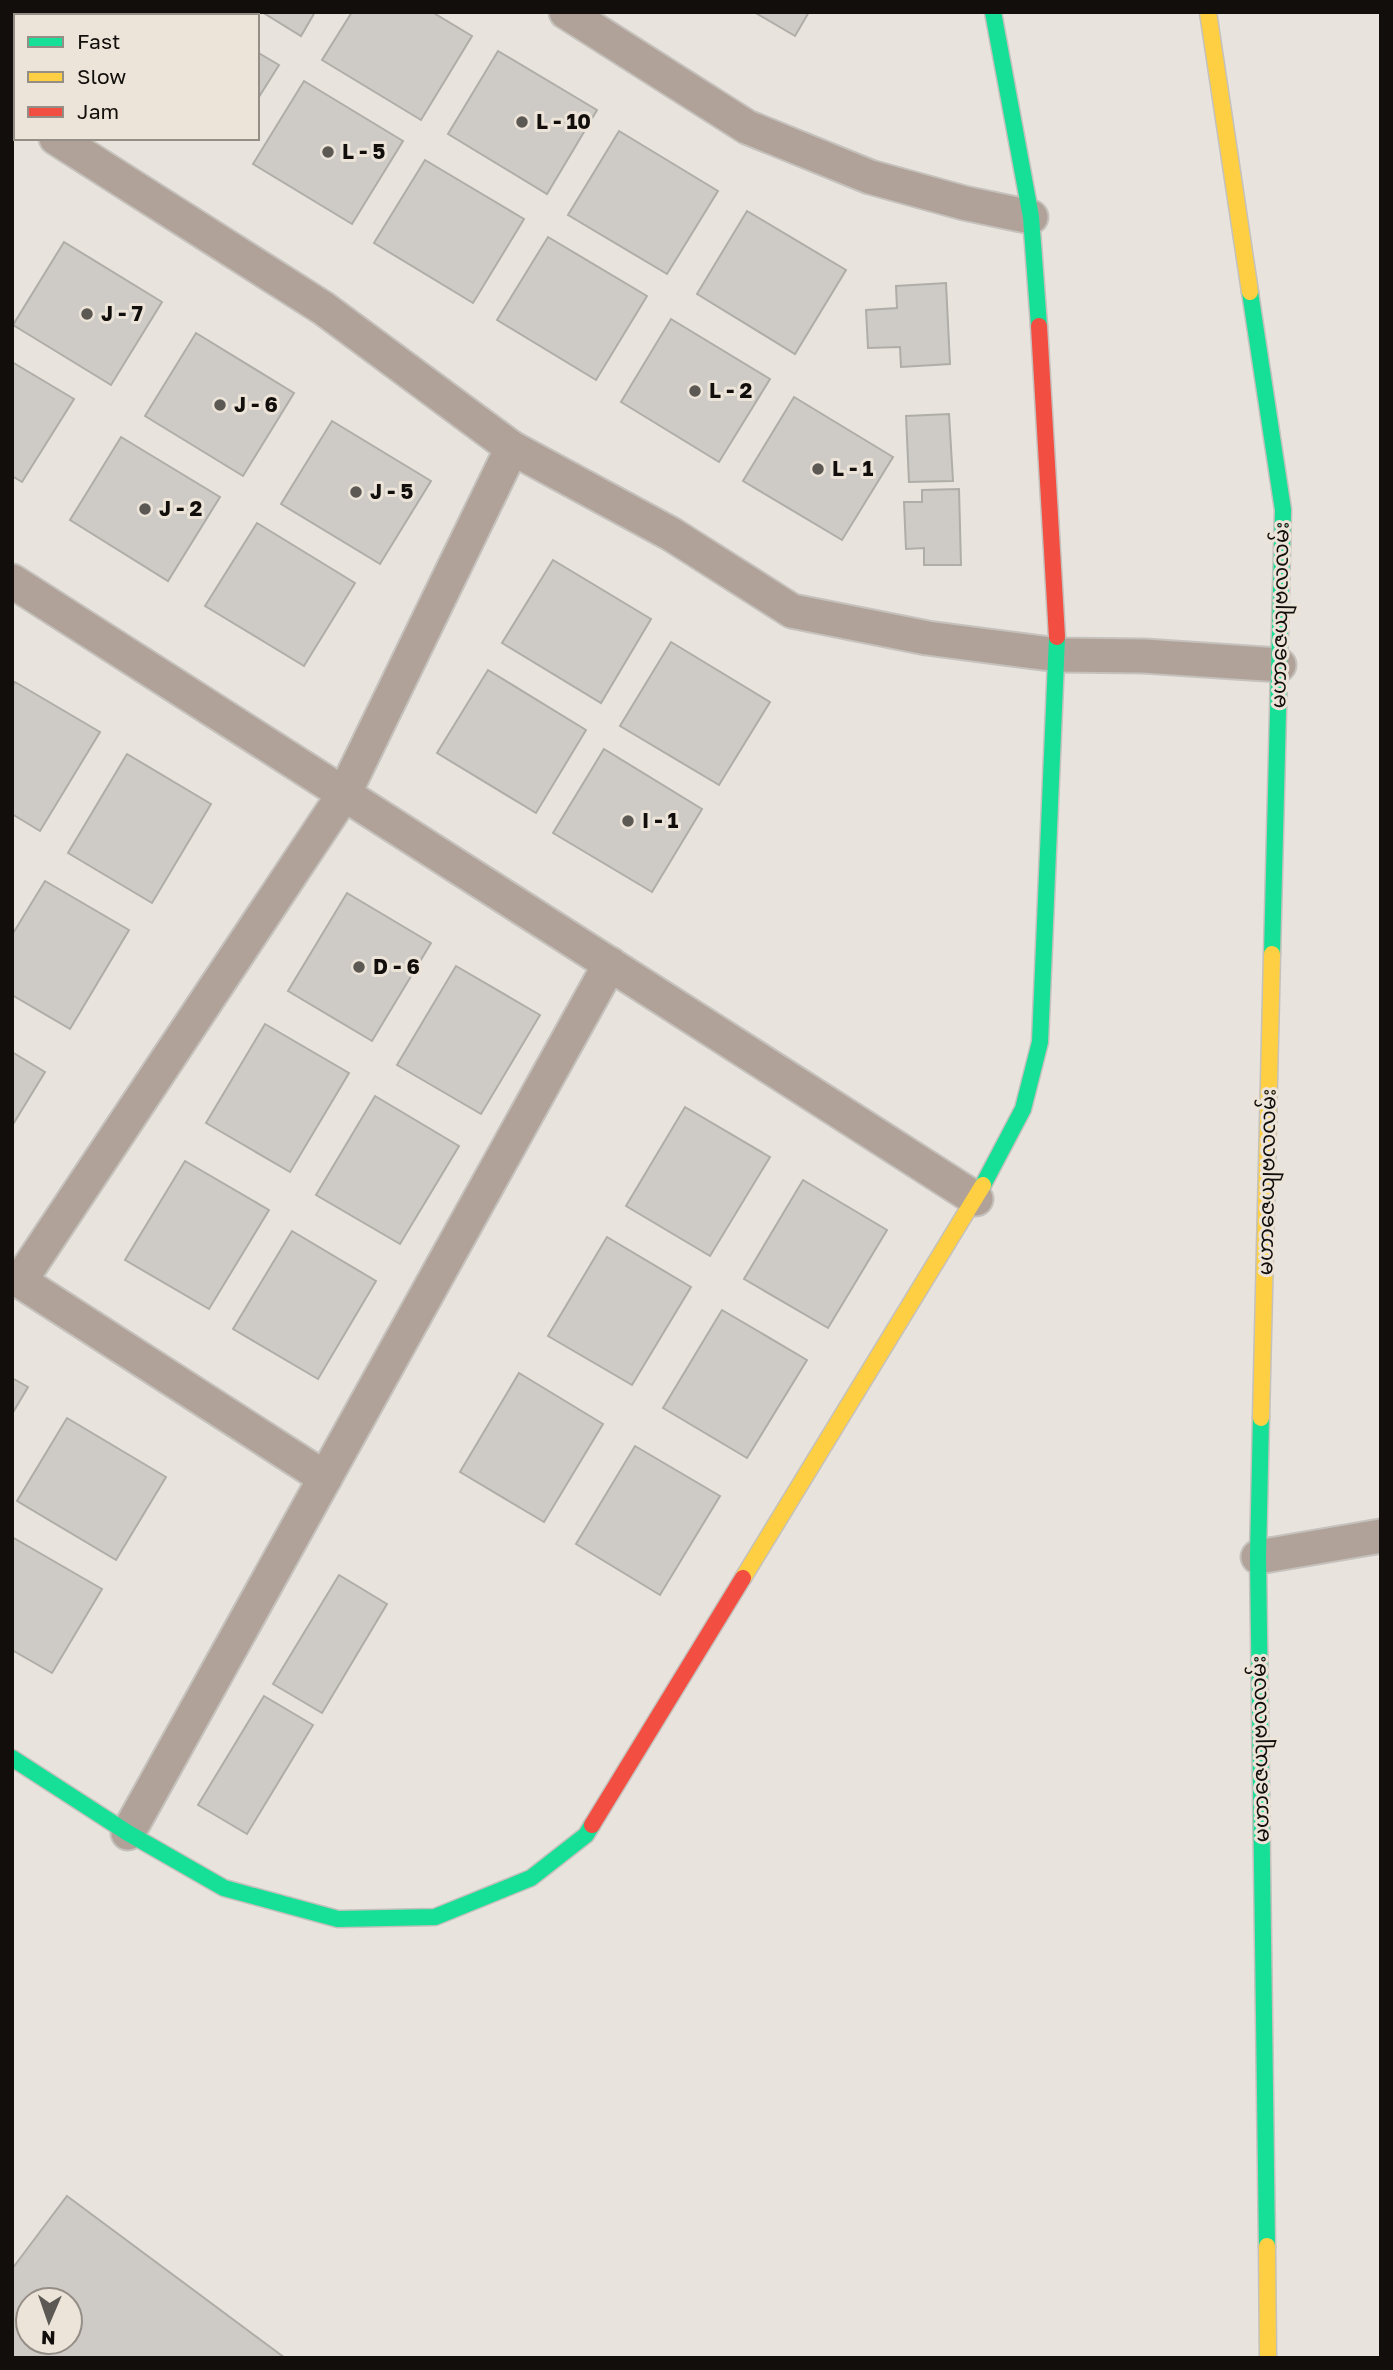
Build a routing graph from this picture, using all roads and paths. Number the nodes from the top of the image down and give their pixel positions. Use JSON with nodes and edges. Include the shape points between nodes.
{"nodes":[{"id":1,"x":566,"y":12,"type":"edge"},
{"id":2,"x":993,"y":12,"type":"edge"},
{"id":3,"x":1208,"y":12,"type":"edge"},
{"id":4,"x":58,"y":140,"type":"edge"},
{"id":5,"x":1031,"y":217,"type":"junction"},
{"id":6,"x":512,"y":448,"type":"junction"},
{"id":7,"x":12,"y":581,"type":"edge"},
{"id":8,"x":1058,"y":655,"type":"junction"},
{"id":9,"x":1279,"y":665,"type":"junction"},
{"id":10,"x":344,"y":794,"type":"junction"},
{"id":11,"x":610,"y":964,"type":"junction"},
{"id":12,"x":976,"y":1199,"type":"junction"},
{"id":13,"x":16,"y":1279,"type":"edge"},
{"id":14,"x":325,"y":1478,"type":"junction"},
{"id":15,"x":1381,"y":1536,"type":"edge"},
{"id":16,"x":1258,"y":1557,"type":"junction"},
{"id":17,"x":12,"y":1758,"type":"edge"},
{"id":18,"x":128,"y":1833,"type":"junction"},
{"id":19,"x":1268,"y":2358,"type":"edge"}],
"edges":[{"from":1,"to":5,"type":"street","via":[[747,127],[870,177]]},
{"from":2,"to":5,"type":"street"},
{"from":3,"to":9,"type":"street","name":"မဟာဇေယျဗလလမ်း","via":[[1283,510]]},
{"from":4,"to":6,"type":"street","via":[[323,308]]},
{"from":5,"to":8,"type":"street"},
{"from":6,"to":8,"type":"street","via":[[671,534],[792,611],[927,638]]},
{"from":6,"to":10,"type":"street"},
{"from":7,"to":10,"type":"street"},
{"from":8,"to":9,"type":"street"},
{"from":8,"to":12,"type":"street","via":[[1040,1042],[1023,1110]]},
{"from":9,"to":16,"type":"street","name":"မဟာဇေယျဗလလမ်း"},
{"from":10,"to":11,"type":"street"},
{"from":10,"to":13,"type":"street"},
{"from":11,"to":12,"type":"street"},
{"from":11,"to":14,"type":"street"},
{"from":12,"to":18,"type":"street","via":[[586,1835],[531,1878],[435,1917],[338,1919],[224,1888]]},
{"from":13,"to":14,"type":"street"},
{"from":14,"to":18,"type":"street"},
{"from":15,"to":16,"type":"street"},
{"from":16,"to":19,"type":"street","name":"မဟာဇေယျဗလလမ်း"},
{"from":17,"to":18,"type":"street"}]}
